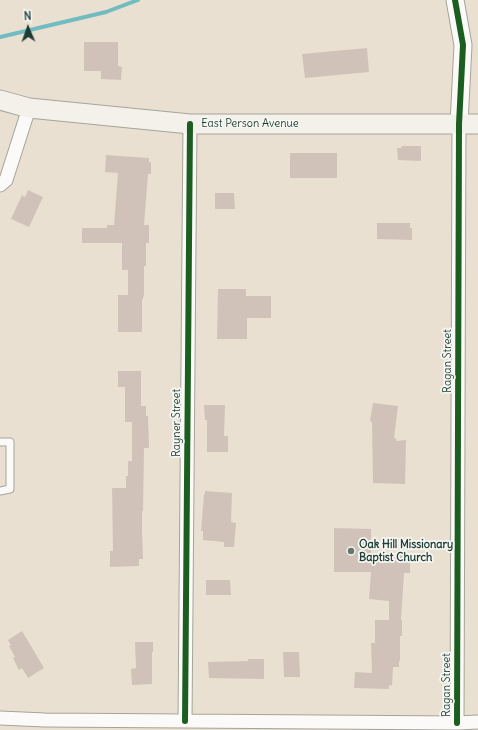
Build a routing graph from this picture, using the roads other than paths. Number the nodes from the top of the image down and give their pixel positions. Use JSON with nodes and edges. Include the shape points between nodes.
{"nodes":[{"id":1,"x":455,"y":0,"type":"edge"},
{"id":2,"x":0,"y":100,"type":"edge"},
{"id":3,"x":29,"y":108,"type":"junction"},
{"id":4,"x":190,"y":124,"type":"junction"},
{"id":5,"x":459,"y":124,"type":"junction"},
{"id":6,"x":478,"y":124,"type":"edge"},
{"id":7,"x":0,"y":185,"type":"edge"},
{"id":8,"x":0,"y":442,"type":"edge"},
{"id":9,"x":0,"y":491,"type":"edge"},
{"id":10,"x":0,"y":718,"type":"edge"},
{"id":11,"x":185,"y":721,"type":"junction"},
{"id":12,"x":478,"y":722,"type":"edge"},
{"id":13,"x":457,"y":723,"type":"junction"},
{"id":14,"x":45,"y":725,"type":"edge"},
{"id":15,"x":388,"y":726,"type":"edge"}],
"edges":[{"from":1,"to":5,"type":"street","name":"Ragan Street","via":[[463,45]]},
{"from":2,"to":3,"type":"main road","name":"East Person Avenue"},
{"from":3,"to":4,"type":"main road","name":"East Person Avenue"},
{"from":3,"to":7,"type":"street","via":[[6,180]]},
{"from":4,"to":5,"type":"main road","name":"East Person Avenue"},
{"from":4,"to":11,"type":"street","name":"Rayner Street"},
{"from":5,"to":6,"type":"main road","name":"East Person Avenue"},
{"from":5,"to":13,"type":"street","name":"Ragan Street"},
{"from":8,"to":9,"type":"lane","via":[[10,442],[10,489]]},
{"from":10,"to":14,"type":"street"},
{"from":11,"to":14,"type":"street"},
{"from":11,"to":15,"type":"street"},
{"from":12,"to":13,"type":"street"},
{"from":13,"to":15,"type":"street"}]}
